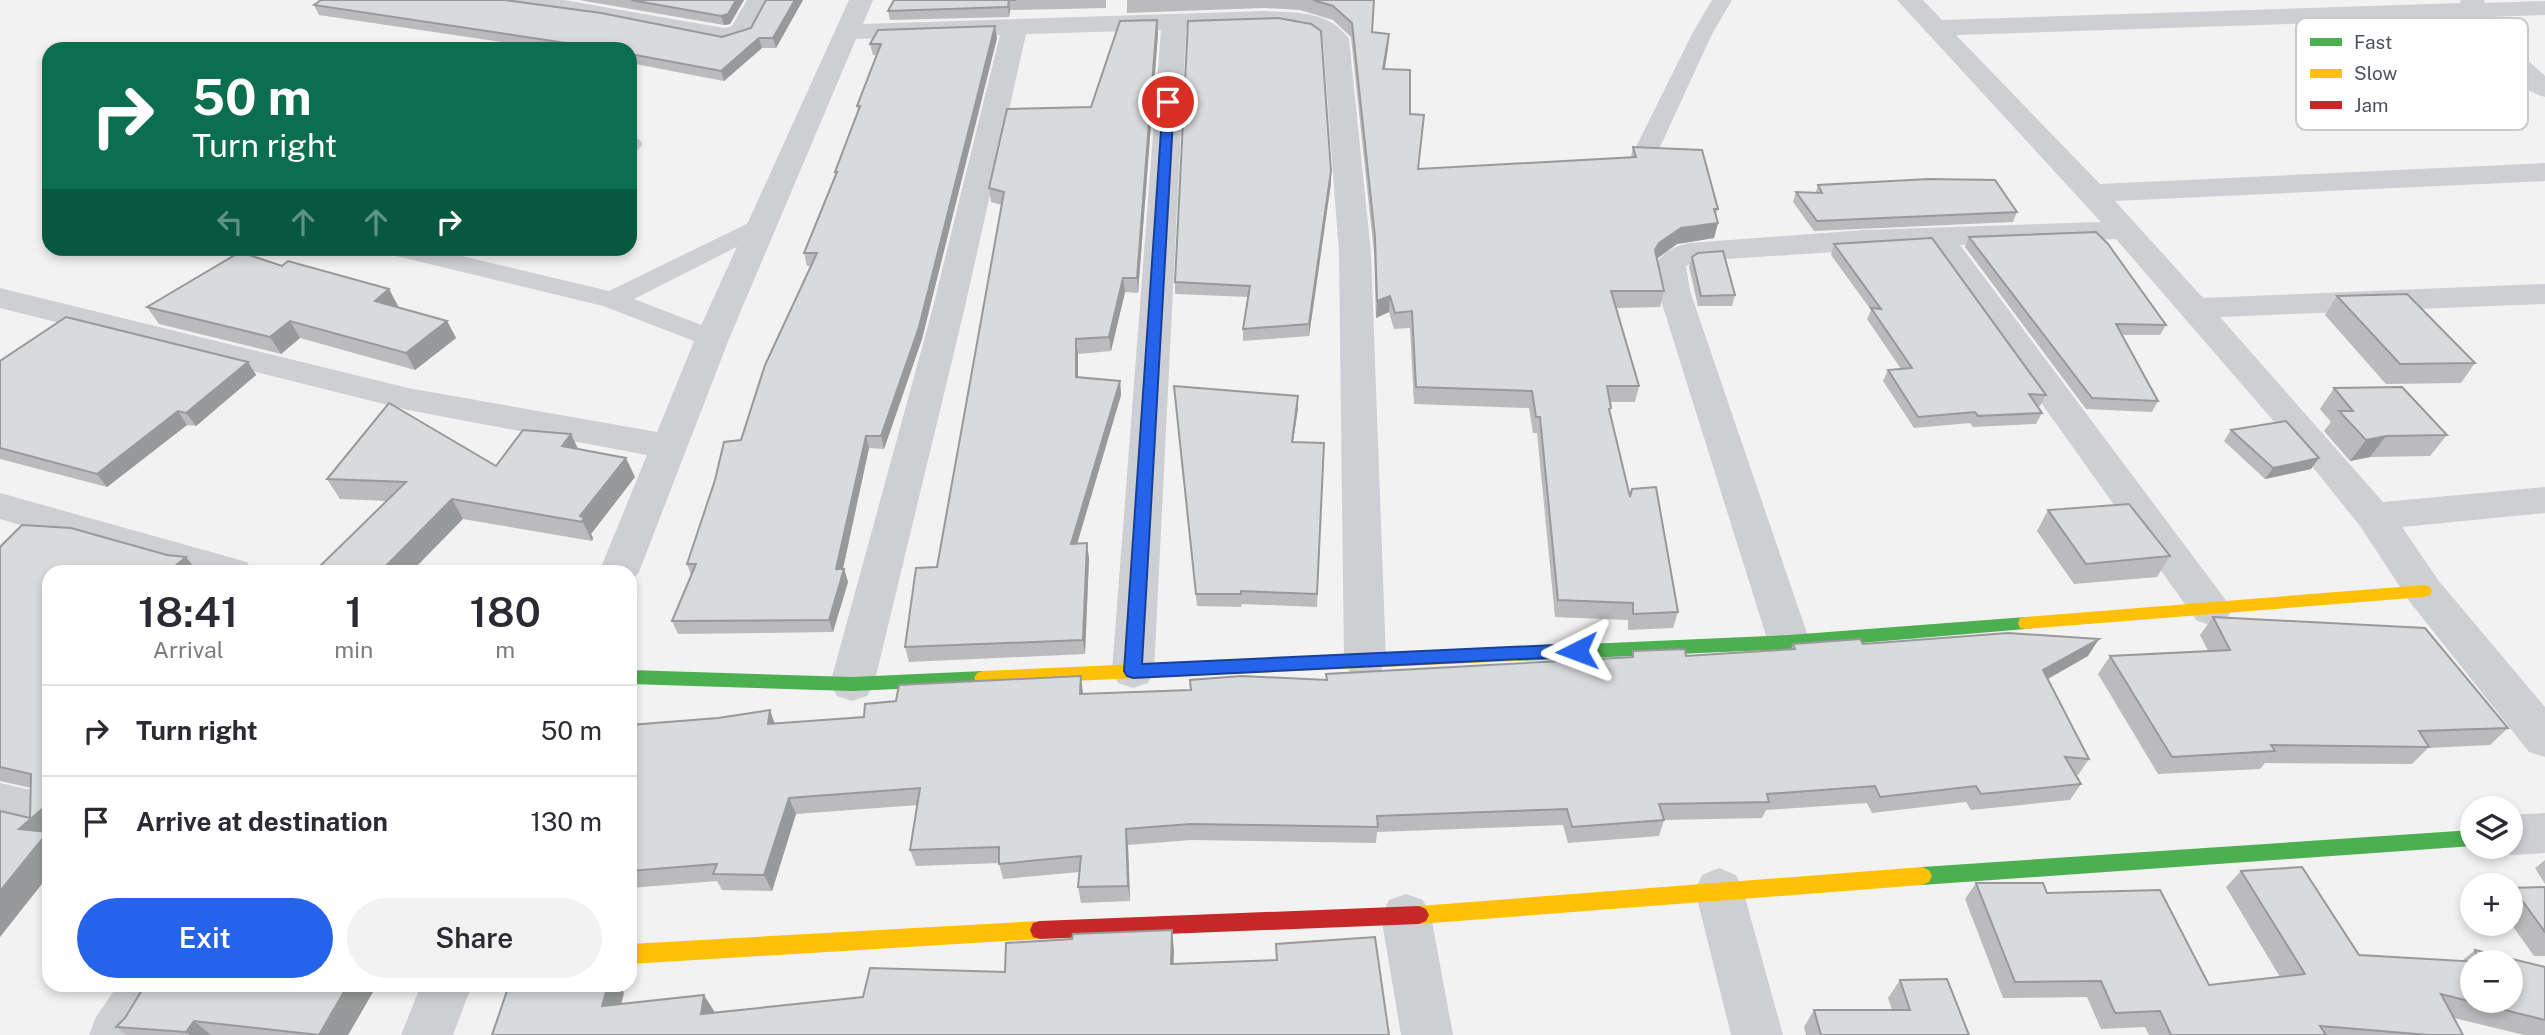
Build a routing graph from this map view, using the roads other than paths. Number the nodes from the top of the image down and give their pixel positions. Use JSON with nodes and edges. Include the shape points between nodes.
{"nodes":[{"id":1,"x":509,"y":0,"type":"edge"},
{"id":2,"x":760,"y":0,"type":"edge"},
{"id":3,"x":861,"y":0,"type":"edge"},
{"id":4,"x":1722,"y":0,"type":"edge"},
{"id":5,"x":1909,"y":0,"type":"edge"},
{"id":6,"x":609,"y":6,"type":"edge"},
{"id":7,"x":2473,"y":6,"type":"edge"},
{"id":8,"x":2545,"y":8,"type":"edge"},
{"id":9,"x":1174,"y":20,"type":"junction"},
{"id":10,"x":1015,"y":26,"type":"junction"},
{"id":11,"x":1936,"y":28,"type":"junction"},
{"id":12,"x":847,"y":32,"type":"junction"},
{"id":13,"x":2528,"y":76,"type":"edge"},
{"id":14,"x":2545,"y":89,"type":"edge"},
{"id":15,"x":1648,"y":147,"type":"edge"},
{"id":16,"x":2545,"y":172,"type":"edge"},
{"id":17,"x":2092,"y":193,"type":"junction"},
{"id":18,"x":761,"y":225,"type":"junction"},
{"id":19,"x":2123,"y":230,"type":"junction"},
{"id":20,"x":1938,"y":237,"type":"junction"},
{"id":21,"x":464,"y":256,"type":"edge"},
{"id":22,"x":2545,"y":294,"type":"edge"},
{"id":23,"x":0,"y":298,"type":"edge"},
{"id":24,"x":612,"y":300,"type":"junction"},
{"id":25,"x":2194,"y":308,"type":"junction"},
{"id":26,"x":712,"y":339,"type":"junction"},
{"id":27,"x":671,"y":447,"type":"junction"},
{"id":28,"x":2545,"y":500,"type":"edge"},
{"id":29,"x":0,"y":506,"type":"edge"},
{"id":30,"x":2374,"y":516,"type":"junction"},
{"id":31,"x":208,"y":565,"type":"edge"},
{"id":32,"x":622,"y":565,"type":"edge"},
{"id":33,"x":2424,"y":591,"type":"junction"},
{"id":34,"x":2211,"y":610,"type":"junction"},
{"id":35,"x":1789,"y":642,"type":"junction"},
{"id":36,"x":1365,"y":660,"type":"junction"},
{"id":37,"x":1133,"y":671,"type":"junction"},
{"id":38,"x":637,"y":677,"type":"edge"},
{"id":39,"x":852,"y":684,"type":"junction"},
{"id":40,"x":2545,"y":738,"type":"edge"},
{"id":41,"x":0,"y":803,"type":"edge"},
{"id":42,"x":42,"y":812,"type":"edge"},
{"id":43,"x":2545,"y":832,"type":"edge"},
{"id":44,"x":2523,"y":834,"type":"edge"},
{"id":45,"x":2460,"y":839,"type":"edge"},
{"id":46,"x":1719,"y":890,"type":"junction"},
{"id":47,"x":1406,"y":916,"type":"junction"},
{"id":48,"x":637,"y":954,"type":"edge"},
{"id":49,"x":143,"y":992,"type":"edge"},
{"id":50,"x":444,"y":992,"type":"edge"},
{"id":51,"x":115,"y":1035,"type":"edge"},
{"id":52,"x":427,"y":1035,"type":"edge"},
{"id":53,"x":1427,"y":1035,"type":"edge"},
{"id":54,"x":1757,"y":1035,"type":"edge"}],
"edges":[{"from":1,"to":6,"type":"street"},
{"from":2,"to":6,"type":"street","via":[[741,32],[725,37]]},
{"from":3,"to":12,"type":"street"},
{"from":4,"to":15,"type":"lane"},
{"from":5,"to":11,"type":"street"},
{"from":7,"to":8,"type":"street"},
{"from":7,"to":11,"type":"street"},
{"from":9,"to":10,"type":"street"},
{"from":9,"to":36,"type":"street","via":[[1321,24],[1336,39],[1355,253]]},
{"from":9,"to":37,"type":"street"},
{"from":10,"to":12,"type":"street"},
{"from":10,"to":39,"type":"street"},
{"from":11,"to":17,"type":"street"},
{"from":12,"to":18,"type":"street"},
{"from":13,"to":14,"type":"street"},
{"from":16,"to":17,"type":"street"},
{"from":17,"to":19,"type":"street"},
{"from":18,"to":24,"type":"lane"},
{"from":18,"to":26,"type":"street"},
{"from":19,"to":20,"type":"street"},
{"from":19,"to":25,"type":"street"},
{"from":20,"to":34,"type":"street"},
{"from":20,"to":35,"type":"street","via":[[1689,252],[1670,266],[1674,291]]},
{"from":21,"to":24,"type":"lane"},
{"from":22,"to":25,"type":"street"},
{"from":23,"to":27,"type":"street","via":[[408,399]]},
{"from":24,"to":26,"type":"lane"},
{"from":25,"to":30,"type":"street"},
{"from":26,"to":27,"type":"street"},
{"from":27,"to":32,"type":"street"},
{"from":28,"to":30,"type":"street"},
{"from":29,"to":31,"type":"street"},
{"from":30,"to":33,"type":"street"},
{"from":33,"to":34,"type":"street"},
{"from":33,"to":40,"type":"street"},
{"from":34,"to":35,"type":"street"},
{"from":35,"to":36,"type":"street"},
{"from":36,"to":37,"type":"street"},
{"from":37,"to":39,"type":"street"},
{"from":38,"to":39,"type":"street"},
{"from":41,"to":42,"type":"street"},
{"from":43,"to":44,"type":"street"},
{"from":45,"to":46,"type":"street"},
{"from":46,"to":47,"type":"street"},
{"from":46,"to":54,"type":"street"},
{"from":47,"to":48,"type":"street","via":[[1010,931]]},
{"from":47,"to":53,"type":"street"},
{"from":49,"to":51,"type":"street"},
{"from":50,"to":52,"type":"street"}]}
